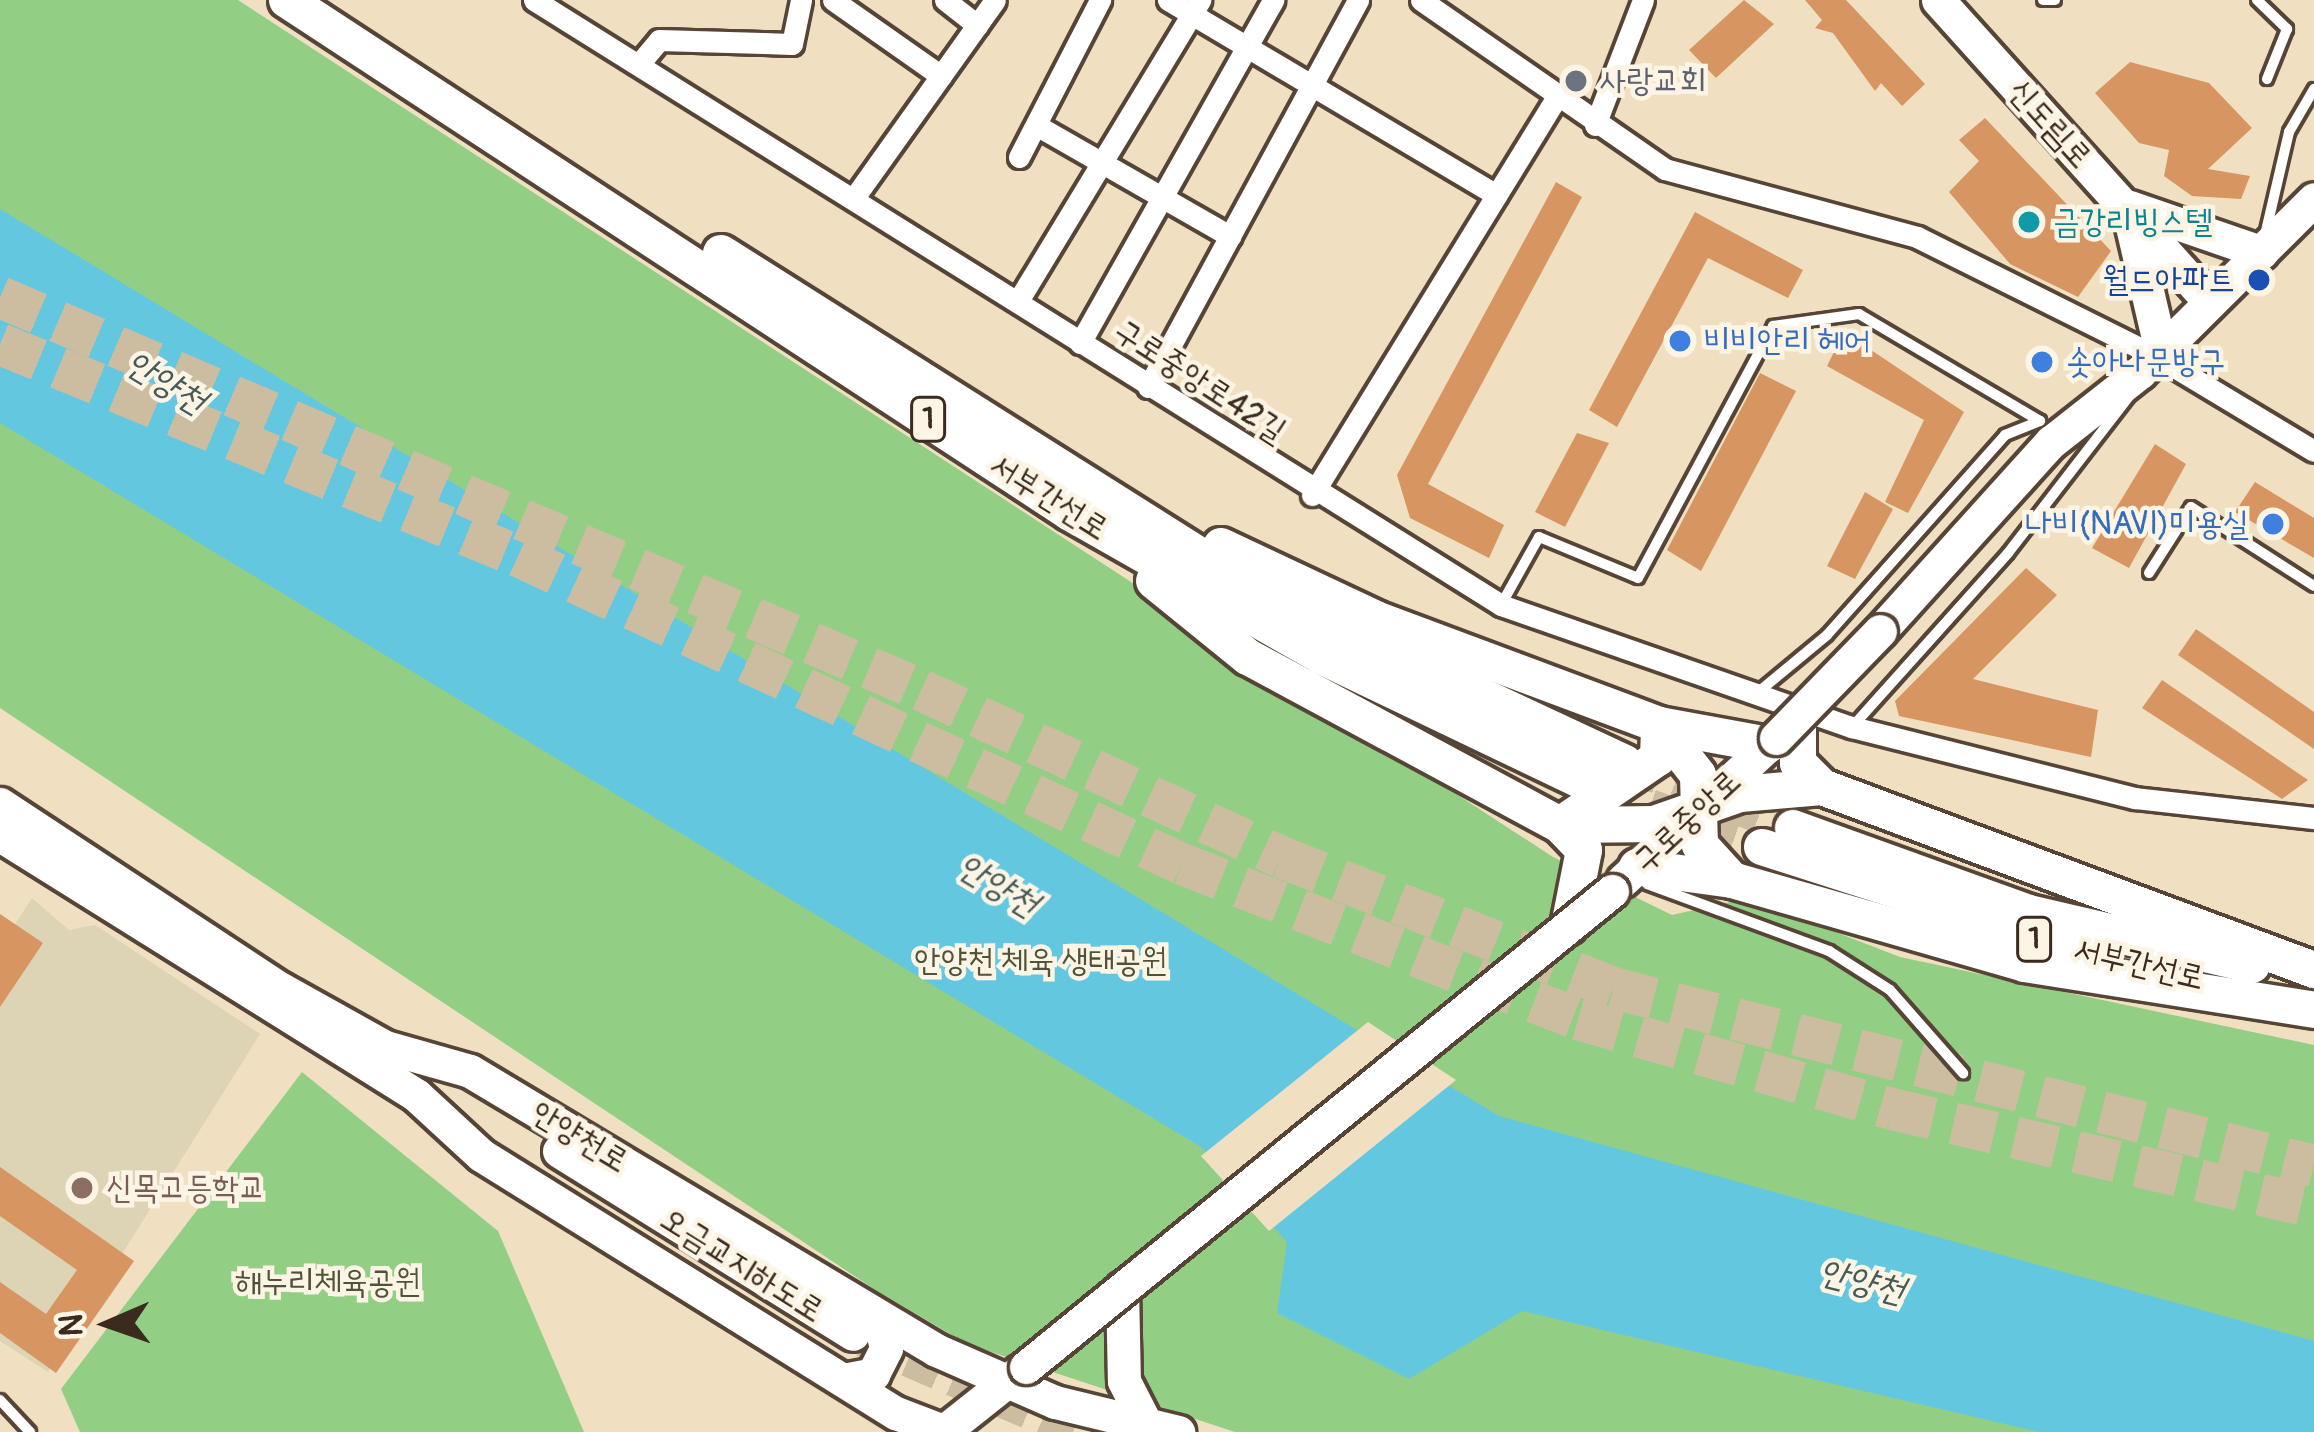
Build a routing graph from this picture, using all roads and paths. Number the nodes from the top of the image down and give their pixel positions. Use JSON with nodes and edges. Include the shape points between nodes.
{"nodes":[{"id":1,"x":286,"y":0,"type":"edge"},
{"id":2,"x":332,"y":0,"type":"edge"},
{"id":3,"x":801,"y":0,"type":"edge"},
{"id":4,"x":833,"y":0,"type":"edge"},
{"id":5,"x":945,"y":0,"type":"edge"},
{"id":6,"x":995,"y":0,"type":"edge"},
{"id":7,"x":1100,"y":0,"type":"edge"},
{"id":8,"x":1168,"y":0,"type":"edge"},
{"id":9,"x":1273,"y":0,"type":"edge"},
{"id":10,"x":1358,"y":0,"type":"edge"},
{"id":11,"x":1421,"y":0,"type":"edge"},
{"id":12,"x":1643,"y":0,"type":"edge"},
{"id":13,"x":1938,"y":0,"type":"edge"},
{"id":14,"x":2043,"y":0,"type":"edge"},
{"id":15,"x":2055,"y":0,"type":"edge"},
{"id":16,"x":2257,"y":0,"type":"edge"},
{"id":17,"x":549,"y":4,"type":"edge"},
{"id":18,"x":1196,"y":8,"type":"edge"},
{"id":19,"x":977,"y":26,"type":"junction"},
{"id":20,"x":1245,"y":46,"type":"junction"},
{"id":21,"x":639,"y":64,"type":"junction"},
{"id":22,"x":941,"y":76,"type":"junction"},
{"id":23,"x":2267,"y":80,"type":"dead end"},
{"id":24,"x":1311,"y":85,"type":"junction"},
{"id":25,"x":2314,"y":89,"type":"edge"},
{"id":26,"x":1555,"y":100,"type":"junction"},
{"id":27,"x":1036,"y":125,"type":"junction"},
{"id":28,"x":1595,"y":125,"type":"junction"},
{"id":29,"x":1019,"y":157,"type":"dead end"},
{"id":30,"x":1098,"y":160,"type":"junction"},
{"id":31,"x":856,"y":195,"type":"junction"},
{"id":32,"x":1496,"y":195,"type":"junction"},
{"id":33,"x":1162,"y":196,"type":"junction"},
{"id":34,"x":2314,"y":199,"type":"edge"},
{"id":35,"x":2122,"y":205,"type":"junction"},
{"id":36,"x":1230,"y":236,"type":"junction"},
{"id":37,"x":2261,"y":252,"type":"junction"},
{"id":38,"x":1018,"y":301,"type":"junction"},
{"id":39,"x":2210,"y":302,"type":"junction"},
{"id":40,"x":1080,"y":343,"type":"junction"},
{"id":41,"x":2152,"y":360,"type":"junction"},
{"id":42,"x":1148,"y":387,"type":"junction"},
{"id":43,"x":2314,"y":451,"type":"edge"},
{"id":44,"x":1312,"y":495,"type":"junction"},
{"id":45,"x":1074,"y":496,"type":"junction"},
{"id":46,"x":2149,"y":573,"type":"dead end"},
{"id":47,"x":2314,"y":586,"type":"edge"},
{"id":48,"x":1501,"y":605,"type":"junction"},
{"id":49,"x":1754,"y":695,"type":"junction"},
{"id":50,"x":1659,"y":725,"type":"junction"},
{"id":51,"x":1852,"y":727,"type":"junction"},
{"id":52,"x":1781,"y":733,"type":"junction"},
{"id":53,"x":1612,"y":776,"type":"tunnel mouth"},
{"id":54,"x":1822,"y":787,"type":"junction"},
{"id":55,"x":0,"y":804,"type":"edge"},
{"id":56,"x":1700,"y":808,"type":"junction"},
{"id":57,"x":2314,"y":818,"type":"edge"},
{"id":58,"x":1560,"y":825,"type":"junction"},
{"id":59,"x":0,"y":835,"type":"edge"},
{"id":60,"x":1625,"y":878,"type":"junction"},
{"id":61,"x":1732,"y":880,"type":"junction"},
{"id":62,"x":1569,"y":926,"type":"junction"},
{"id":63,"x":2314,"y":970,"type":"edge"},
{"id":64,"x":2314,"y":980,"type":"edge"},
{"id":65,"x":2314,"y":1008,"type":"edge"},
{"id":66,"x":1963,"y":1073,"type":"dead end"},
{"id":67,"x":1122,"y":1288,"type":"junction"},
{"id":68,"x":855,"y":1346,"type":"junction"},
{"id":69,"x":1015,"y":1374,"type":"junction"},
{"id":70,"x":0,"y":1400,"type":"edge"},
{"id":71,"x":1142,"y":1419,"type":"edge"},
{"id":72,"x":896,"y":1422,"type":"edge"},
{"id":73,"x":30,"y":1432,"type":"edge"},
{"id":74,"x":944,"y":1432,"type":"edge"},
{"id":75,"x":1076,"y":1432,"type":"edge"}],
"edges":[{"from":1,"to":45,"type":"main road","name":"서부간선로","number":"1"},
{"from":2,"to":45,"type":"main road","name":"서부간선로","number":"1"},
{"from":3,"to":21,"type":"street","via":[[792,44],[659,40]]},
{"from":4,"to":22,"type":"street"},
{"from":5,"to":19,"type":"street"},
{"from":6,"to":19,"type":"street"},
{"from":7,"to":27,"type":"street"},
{"from":8,"to":18,"type":"street"},
{"from":9,"to":20,"type":"street"},
{"from":10,"to":24,"type":"street"},
{"from":11,"to":26,"type":"street"},
{"from":12,"to":28,"type":"street"},
{"from":13,"to":35,"type":"main road","name":"신도림로"},
{"from":14,"to":15,"type":"lane"},
{"from":16,"to":23,"type":"lane","via":[[2287,29]]},
{"from":17,"to":21,"type":"street","name":"구로중앙로42길"},
{"from":18,"to":20,"type":"street"},
{"from":18,"to":30,"type":"street","via":[[1173,28]]},
{"from":19,"to":22,"type":"street"},
{"from":20,"to":24,"type":"street"},
{"from":20,"to":33,"type":"street"},
{"from":21,"to":31,"type":"street","name":"구로중앙로42길"},
{"from":22,"to":31,"type":"street"},
{"from":24,"to":32,"type":"street"},
{"from":24,"to":36,"type":"street"},
{"from":25,"to":37,"type":"lane","via":[[2288,132]]},
{"from":26,"to":28,"type":"street"},
{"from":26,"to":32,"type":"street"},
{"from":27,"to":29,"type":"street"},
{"from":27,"to":30,"type":"street"},
{"from":28,"to":41,"type":"street","via":[[1665,169],[1917,237]]},
{"from":30,"to":33,"type":"street"},
{"from":30,"to":38,"type":"street"},
{"from":31,"to":38,"type":"street","name":"구로중앙로42길"},
{"from":32,"to":44,"type":"street"},
{"from":33,"to":36,"type":"street"},
{"from":33,"to":40,"type":"street"},
{"from":34,"to":37,"type":"main road","name":"구로중앙로"},
{"from":35,"to":37,"type":"main road"},
{"from":35,"to":39,"type":"main road","name":"신도림로"},
{"from":35,"to":41,"type":"main road"},
{"from":36,"to":42,"type":"street"},
{"from":37,"to":39,"type":"main road","name":"구로중앙로"},
{"from":38,"to":40,"type":"street","name":"구로중앙로42길"},
{"from":39,"to":41,"type":"main road","name":"구로중앙로"},
{"from":40,"to":42,"type":"street","name":"구로중앙로42길"},
{"from":41,"to":43,"type":"street"},
{"from":41,"to":51,"type":"lane","via":[[2008,554]]},
{"from":41,"to":52,"type":"main road","name":"구로중앙로","bridge":true,"via":[[2051,442]]},
{"from":42,"to":44,"type":"street","name":"구로중앙로42길"},
{"from":44,"to":48,"type":"street","name":"구로중앙로42길"},
{"from":45,"to":50,"type":"main road"},
{"from":45,"to":53,"type":"main road","name":"서부간선로","number":"1","via":[[1321,656]]},
{"from":45,"to":58,"type":"main road","via":[[1248,657]]},
{"from":46,"to":47,"type":"lane","via":[[2191,507]]},
{"from":48,"to":49,"type":"street","name":"구로중앙로42길"},
{"from":48,"to":49,"type":"lane","via":[[1539,537],[1638,578],[1773,326],[1859,314],[2040,421],[2005,435],[1828,634]]},
{"from":49,"to":51,"type":"street","name":"구로중앙로42길"},
{"from":50,"to":52,"type":"main road"},
{"from":50,"to":56,"type":"main road","via":[[1698,775]]},
{"from":50,"to":58,"type":"main road","via":[[1658,758]]},
{"from":51,"to":57,"type":"street","name":"구로중앙로42길","via":[[2135,798]]},
{"from":52,"to":54,"type":"main road"},
{"from":52,"to":56,"type":"main road","name":"구로중앙로"},
{"from":54,"to":56,"type":"main road"},
{"from":54,"to":61,"type":"main road","via":[[1733,863]]},
{"from":54,"to":63,"type":"main road"},
{"from":55,"to":68,"type":"main road","name":"오금교지하도로"},
{"from":56,"to":58,"type":"main road","via":[[1654,824]]},
{"from":56,"to":60,"type":"main road","name":"구로중앙로"},
{"from":56,"to":61,"type":"main road","via":[[1705,856]]},
{"from":58,"to":62,"type":"main road","via":[[1585,859]]},
{"from":59,"to":68,"type":"main road","name":"안양천로","via":[[416,1096],[481,1155]]},
{"from":60,"to":61,"type":"main road"},
{"from":60,"to":62,"type":"main road","name":"구로중앙로","bridge":true},
{"from":60,"to":66,"type":"lane","via":[[1829,951],[1890,990]]},
{"from":61,"to":65,"type":"main road","via":[[2025,964]]},
{"from":62,"to":67,"type":"main road","name":"구로중앙로","bridge":true},
{"from":64,"to":65,"type":"main road","name":"서부간선로","number":"1","via":[[2030,913],[1777,838],[2023,936]]},
{"from":67,"to":69,"type":"main road","name":"구로중앙로","bridge":true},
{"from":67,"to":71,"type":"main road"},
{"from":68,"to":69,"type":"main road","name":"안양천로"},
{"from":68,"to":72,"type":"main road","name":"안양천로"},
{"from":69,"to":71,"type":"main road","name":"안양천로"},
{"from":69,"to":74,"type":"main road","name":"구로중앙로"},
{"from":70,"to":73,"type":"lane"},
{"from":71,"to":75,"type":"main road"},
{"from":72,"to":74,"type":"main road","name":"안양천로"}]}
